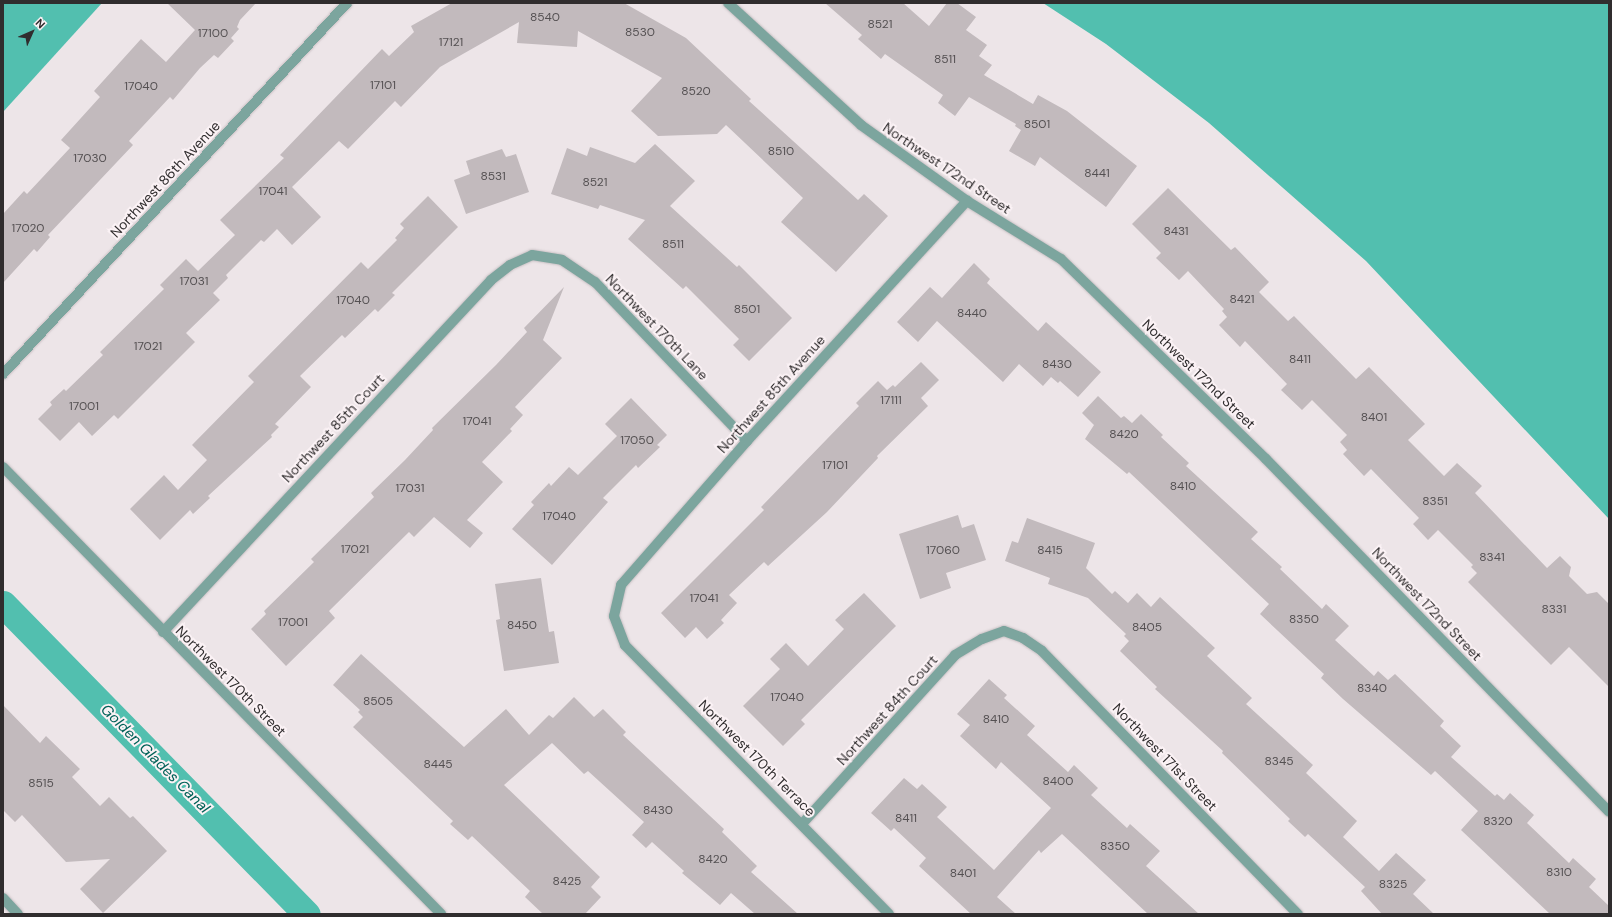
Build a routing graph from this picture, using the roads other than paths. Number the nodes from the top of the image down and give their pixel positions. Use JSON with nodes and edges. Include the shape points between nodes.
{"nodes":[{"id":1,"x":347,"y":3,"type":"edge"},
{"id":2,"x":728,"y":3,"type":"edge"},
{"id":3,"x":967,"y":201,"type":"junction"},
{"id":4,"x":532,"y":255,"type":"joint"},
{"id":5,"x":3,"y":374,"type":"edge"},
{"id":6,"x":747,"y":442,"type":"junction"},
{"id":7,"x":3,"y":467,"type":"edge"},
{"id":8,"x":614,"y":616,"type":"joint"},
{"id":9,"x":1004,"y":631,"type":"joint"},
{"id":10,"x":163,"y":632,"type":"junction"},
{"id":11,"x":1609,"y":812,"type":"edge"},
{"id":12,"x":802,"y":824,"type":"junction"},
{"id":13,"x":3,"y":898,"type":"edge"},
{"id":14,"x":18,"y":914,"type":"edge"},
{"id":15,"x":441,"y":914,"type":"edge"},
{"id":16,"x":889,"y":914,"type":"edge"},
{"id":17,"x":1298,"y":914,"type":"edge"}],
"edges":[{"from":1,"to":5,"type":"street","name":"Northwest 86th Avenue"},
{"from":2,"to":3,"type":"street","name":"Northwest 172nd Street","via":[[861,125]]},
{"from":3,"to":6,"type":"street","name":"Northwest 85th Avenue"},
{"from":3,"to":11,"type":"street","name":"Northwest 172nd Street","via":[[1061,259],[1266,459]]},
{"from":4,"to":6,"type":"street","name":"Northwest 170th Lane","via":[[562,260],[595,282]]},
{"from":4,"to":10,"type":"street","name":"Northwest 85th Court","via":[[510,265],[491,280]]},
{"from":6,"to":8,"type":"street","name":"Northwest 85th Avenue","via":[[621,585]]},
{"from":7,"to":10,"type":"street","name":"Northwest 170th Street"},
{"from":8,"to":12,"type":"street","name":"Northwest 170th Terrace","via":[[625,645]]},
{"from":9,"to":12,"type":"street","name":"Northwest 84th Court","via":[[982,639],[955,655]]},
{"from":9,"to":17,"type":"street","name":"Northwest 171st Street","via":[[1023,638],[1042,651]]},
{"from":10,"to":15,"type":"street","name":"Northwest 170th Street"},
{"from":12,"to":16,"type":"street","name":"Northwest 170th Terrace"},
{"from":13,"to":14,"type":"street"}]}
